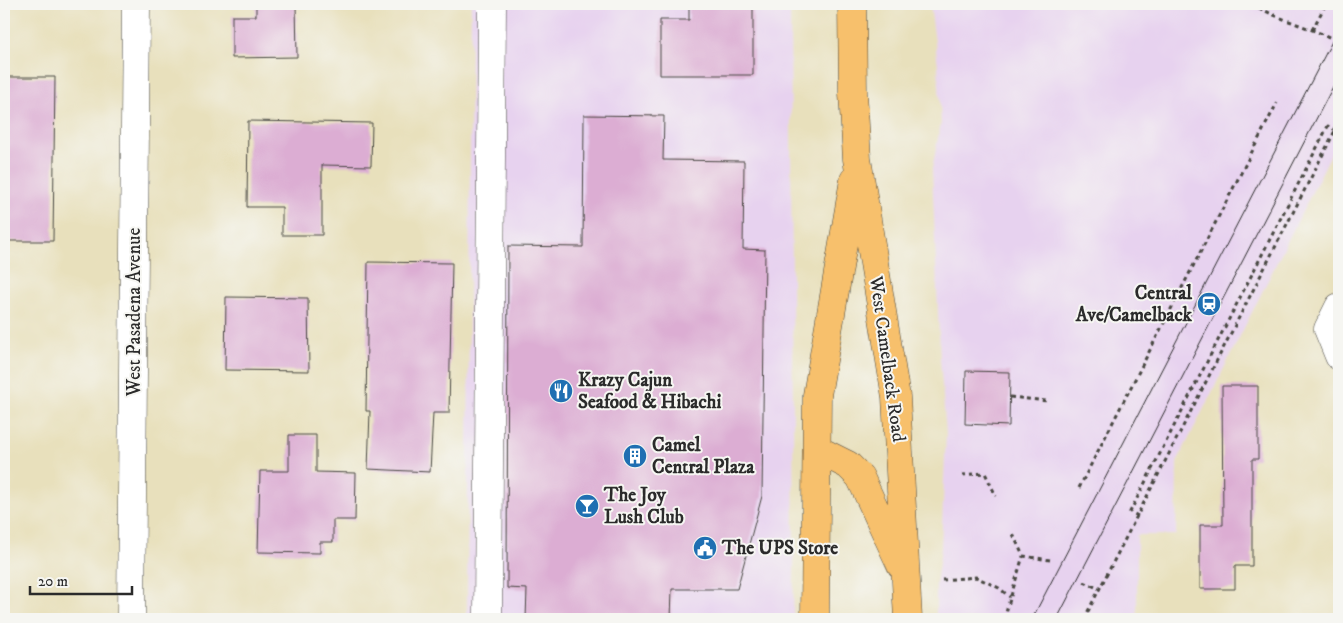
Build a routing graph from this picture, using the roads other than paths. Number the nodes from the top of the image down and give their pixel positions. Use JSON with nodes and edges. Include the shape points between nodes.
{"nodes":[{"id":1,"x":136,"y":4,"type":"edge"},
{"id":2,"x":492,"y":4,"type":"edge"},
{"id":3,"x":852,"y":4,"type":"edge"},
{"id":4,"x":857,"y":159,"type":"junction"},
{"id":5,"x":1334,"y":318,"type":"edge"},
{"id":6,"x":1339,"y":356,"type":"edge"},
{"id":7,"x":818,"y":450,"type":"junction"},
{"id":8,"x":907,"y":578,"type":"junction"},
{"id":9,"x":131,"y":619,"type":"edge"},
{"id":10,"x":488,"y":619,"type":"edge"},
{"id":11,"x":815,"y":619,"type":"edge"},
{"id":12,"x":908,"y":619,"type":"edge"}],
"edges":[{"from":1,"to":9,"type":"street","name":"West Pasadena Avenue"},
{"from":2,"to":10,"type":"street"},
{"from":3,"to":4,"type":"main road","name":"West Camelback Road"},
{"from":4,"to":7,"type":"main road","name":"West Camelback Road","via":[[817,395]]},
{"from":4,"to":8,"type":"main road","name":"West Camelback Road","via":[[896,398]]},
{"from":5,"to":6,"type":"street"},
{"from":7,"to":8,"type":"main road","via":[[848,465],[860,477]]},
{"from":7,"to":11,"type":"main road","name":"West Camelback Road"},
{"from":8,"to":12,"type":"main road","name":"West Camelback Road"}]}
